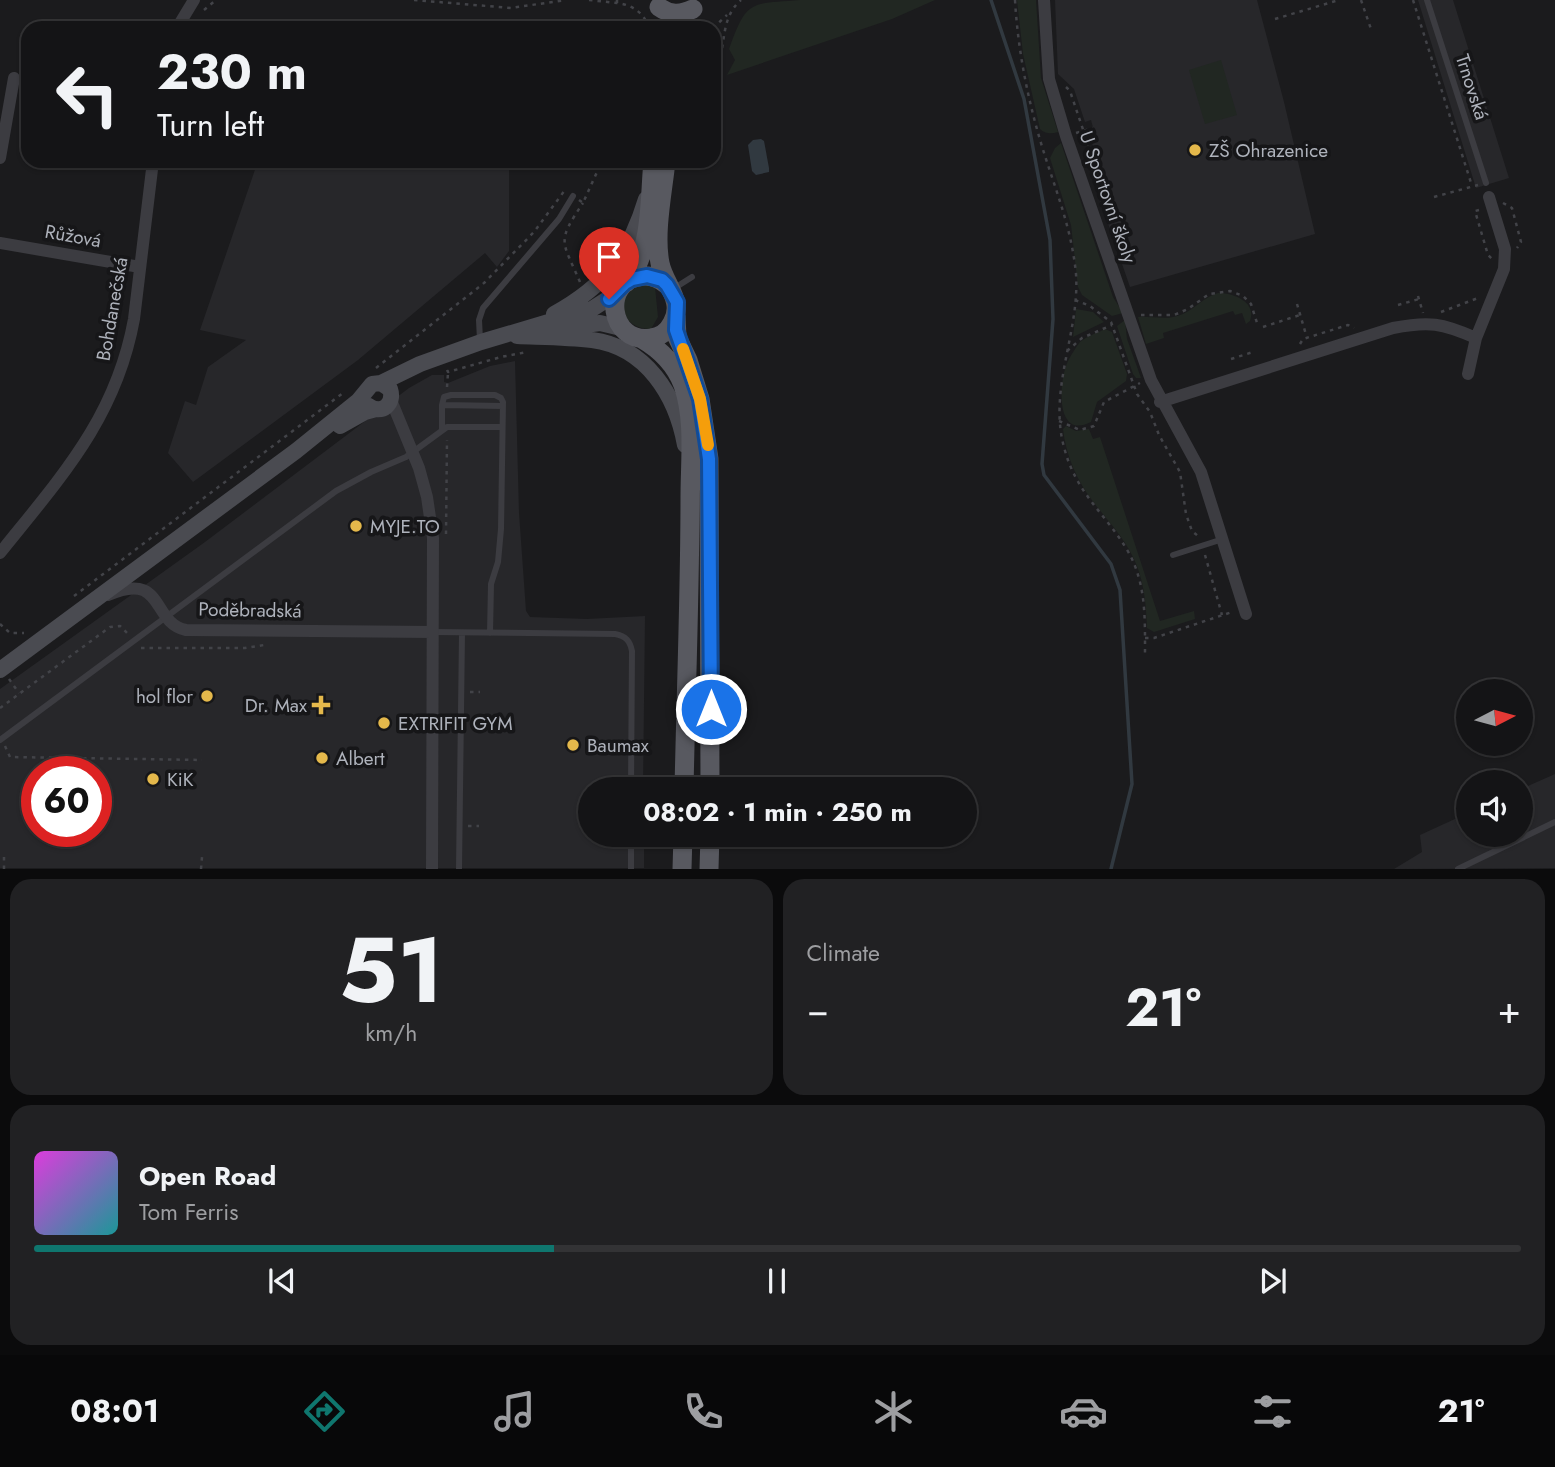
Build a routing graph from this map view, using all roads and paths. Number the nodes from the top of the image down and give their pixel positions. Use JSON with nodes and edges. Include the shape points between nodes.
{"nodes":[{"id":1,"x":194,"y":0,"type":"edge"},
{"id":2,"x":414,"y":0,"type":"edge"},
{"id":3,"x":566,"y":0,"type":"edge"},
{"id":4,"x":589,"y":0,"type":"edge"},
{"id":5,"x":741,"y":0,"type":"edge"},
{"id":6,"x":1015,"y":0,"type":"edge"},
{"id":7,"x":1044,"y":0,"type":"edge"},
{"id":8,"x":1339,"y":0,"type":"edge"},
{"id":9,"x":1361,"y":0,"type":"edge"},
{"id":10,"x":1413,"y":0,"type":"edge"},
{"id":11,"x":1427,"y":0,"type":"edge"},
{"id":12,"x":617,"y":1,"type":"edge"},
{"id":13,"x":656,"y":4,"type":"edge"},
{"id":14,"x":697,"y":4,"type":"edge"},
{"id":15,"x":729,"y":13,"type":"junction"},
{"id":16,"x":1275,"y":19,"type":"dead end"},
{"id":17,"x":181,"y":21,"type":"edge"},
{"id":18,"x":647,"y":21,"type":"edge"},
{"id":19,"x":661,"y":21,"type":"edge"},
{"id":20,"x":686,"y":21,"type":"edge"},
{"id":21,"x":720,"y":21,"type":"edge"},
{"id":22,"x":1372,"y":32,"type":"dead end"},
{"id":23,"x":721,"y":47,"type":"edge"},
{"id":24,"x":14,"y":78,"type":"dead end"},
{"id":25,"x":1063,"y":84,"type":"dead end"},
{"id":26,"x":0,"y":158,"type":"edge"},
{"id":27,"x":152,"y":168,"type":"edge"},
{"id":28,"x":599,"y":168,"type":"edge"},
{"id":29,"x":656,"y":168,"type":"edge"},
{"id":30,"x":656,"y":168,"type":"edge"},
{"id":31,"x":657,"y":168,"type":"edge"},
{"id":32,"x":1092,"y":173,"type":"dead end"},
{"id":33,"x":1486,"y":183,"type":"joint"},
{"id":34,"x":1472,"y":186,"type":"junction"},
{"id":35,"x":573,"y":196,"type":"junction"},
{"id":36,"x":1434,"y":197,"type":"dead end"},
{"id":37,"x":1489,"y":197,"type":"dead end"},
{"id":38,"x":0,"y":243,"type":"edge"},
{"id":39,"x":140,"y":267,"type":"junction"},
{"id":40,"x":692,"y":277,"type":"dead end"},
{"id":41,"x":670,"y":287,"type":"junction"},
{"id":42,"x":621,"y":288,"type":"junction"},
{"id":43,"x":1075,"y":300,"type":"junction"},
{"id":44,"x":1491,"y":301,"type":"junction"},
{"id":45,"x":1297,"y":304,"type":"dead end"},
{"id":46,"x":1398,"y":305,"type":"dead end"},
{"id":47,"x":1428,"y":313,"type":"dead end"},
{"id":48,"x":1439,"y":313,"type":"dead end"},
{"id":49,"x":676,"y":316,"type":"junction"},
{"id":50,"x":1128,"y":316,"type":"junction"},
{"id":51,"x":1300,"y":316,"type":"junction"},
{"id":52,"x":1112,"y":325,"type":"junction"},
{"id":53,"x":1258,"y":326,"type":"dead end"},
{"id":54,"x":1263,"y":327,"type":"dead end"},
{"id":55,"x":621,"y":328,"type":"junction"},
{"id":56,"x":1361,"y":331,"type":"dead end"},
{"id":57,"x":504,"y":335,"type":"junction"},
{"id":58,"x":1307,"y":338,"type":"junction"},
{"id":59,"x":1476,"y":338,"type":"junction"},
{"id":60,"x":642,"y":339,"type":"junction"},
{"id":61,"x":481,"y":342,"type":"junction"},
{"id":62,"x":1067,"y":351,"type":"junction"},
{"id":63,"x":1253,"y":352,"type":"dead end"},
{"id":64,"x":1296,"y":352,"type":"dead end"},
{"id":65,"x":1230,"y":356,"type":"dead end"},
{"id":66,"x":448,"y":372,"type":"dead end"},
{"id":67,"x":1468,"y":374,"type":"dead end"},
{"id":68,"x":1150,"y":380,"type":"junction"},
{"id":69,"x":1134,"y":385,"type":"junction"},
{"id":70,"x":358,"y":391,"type":"junction"},
{"id":71,"x":382,"y":394,"type":"junction"},
{"id":72,"x":447,"y":395,"type":"junction"},
{"id":73,"x":1160,"y":401,"type":"junction"},
{"id":74,"x":442,"y":405,"type":"junction"},
{"id":75,"x":503,"y":406,"type":"junction"},
{"id":76,"x":1059,"y":421,"type":"junction"},
{"id":77,"x":502,"y":427,"type":"junction"},
{"id":78,"x":444,"y":429,"type":"junction"},
{"id":79,"x":413,"y":453,"type":"junction"},
{"id":80,"x":690,"y":467,"type":"junction"},
{"id":81,"x":270,"y":471,"type":"junction"},
{"id":82,"x":1223,"y":539,"type":"junction"},
{"id":83,"x":446,"y":540,"type":"dead end"},
{"id":84,"x":1203,"y":545,"type":"junction"},
{"id":85,"x":0,"y":553,"type":"edge"},
{"id":86,"x":1173,"y":555,"type":"dead end"},
{"id":87,"x":70,"y":599,"type":"dead end"},
{"id":88,"x":89,"y":604,"type":"junction"},
{"id":89,"x":1245,"y":611,"type":"joint"},
{"id":90,"x":1222,"y":615,"type":"junction"},
{"id":91,"x":167,"y":617,"type":"junction"},
{"id":92,"x":0,"y":624,"type":"edge"},
{"id":93,"x":30,"y":629,"type":"dead end"},
{"id":94,"x":433,"y":632,"type":"junction"},
{"id":95,"x":462,"y":633,"type":"junction"},
{"id":96,"x":490,"y":633,"type":"junction"},
{"id":97,"x":1145,"y":638,"type":"junction"},
{"id":98,"x":267,"y":644,"type":"dead end"},
{"id":99,"x":246,"y":648,"type":"dead end"},
{"id":100,"x":1145,"y":653,"type":"dead end"},
{"id":101,"x":0,"y":670,"type":"edge"},
{"id":102,"x":2,"y":743,"type":"edge"},
{"id":103,"x":202,"y":760,"type":"dead end"},
{"id":104,"x":631,"y":777,"type":"edge"},
{"id":105,"x":684,"y":777,"type":"edge"},
{"id":106,"x":710,"y":777,"type":"edge"},
{"id":107,"x":1555,"y":822,"type":"edge"},
{"id":108,"x":631,"y":847,"type":"edge"},
{"id":109,"x":683,"y":847,"type":"edge"},
{"id":110,"x":710,"y":847,"type":"edge"},
{"id":111,"x":4,"y":857,"type":"dead end"},
{"id":112,"x":202,"y":858,"type":"dead end"},
{"id":113,"x":200,"y":868,"type":"edge"},
{"id":114,"x":4,"y":869,"type":"edge"},
{"id":115,"x":432,"y":869,"type":"edge"},
{"id":116,"x":459,"y":869,"type":"edge"},
{"id":117,"x":631,"y":869,"type":"edge"},
{"id":118,"x":682,"y":869,"type":"edge"},
{"id":119,"x":709,"y":869,"type":"edge"},
{"id":120,"x":1458,"y":869,"type":"edge"}],
"edges":[{"from":1,"to":17,"type":"street"},
{"from":2,"to":3,"type":"path","via":[[511,8]]},
{"from":4,"to":12,"type":"path"},
{"from":5,"to":15,"type":"path"},
{"from":6,"to":43,"type":"path","via":[[1020,53],[1034,116],[1070,232]]},
{"from":7,"to":50,"type":"street","name":"U Sportovní školy","via":[[1052,95]]},
{"from":8,"to":16,"type":"path"},
{"from":9,"to":22,"type":"path"},
{"from":10,"to":34,"type":"path"},
{"from":11,"to":33,"type":"lane","name":"Trnovská"},
{"from":12,"to":18,"type":"path","via":[[638,10]]},
{"from":13,"to":14,"type":"main road","via":[[679,14]]},
{"from":13,"to":19,"type":"main road"},
{"from":14,"to":20,"type":"main road"},
{"from":15,"to":21,"type":"path"},
{"from":15,"to":23,"type":"path"},
{"from":24,"to":26,"type":"street"},
{"from":25,"to":32,"type":"path","via":[[1084,131],[1095,165]]},
{"from":27,"to":39,"type":"street","name":"Bohdanečská"},
{"from":28,"to":35,"type":"path","via":[[583,204]]},
{"from":29,"to":42,"type":"main road","via":[[643,249],[637,267]]},
{"from":30,"to":57,"type":"street","via":[[627,247],[611,272],[569,306]]},
{"from":31,"to":41,"type":"main road","via":[[659,255]]},
{"from":33,"to":34,"type":"path"},
{"from":34,"to":36,"type":"path"},
{"from":35,"to":61,"type":"lane","via":[[483,308],[478,326]]},
{"from":35,"to":71,"type":"path","via":[[564,189],[534,232]]},
{"from":37,"to":44,"type":"street","via":[[1506,258]]},
{"from":38,"to":39,"type":"street","name":"Růžová"},
{"from":39,"to":85,"type":"street","name":"Bohdanečská","via":[[130,340],[99,422]]},
{"from":40,"to":41,"type":"lane"},
{"from":41,"to":42,"type":"main road","via":[[647,276],[632,279]]},
{"from":41,"to":49,"type":"main road","via":[[677,302]]},
{"from":42,"to":55,"type":"main road","via":[[615,315]]},
{"from":42,"to":57,"type":"street","via":[[592,309]]},
{"from":43,"to":52,"type":"path","via":[[1098,311]]},
{"from":43,"to":62,"type":"path"},
{"from":44,"to":48,"type":"path","via":[[1479,298]]},
{"from":44,"to":59,"type":"street"},
{"from":45,"to":51,"type":"path"},
{"from":46,"to":47,"type":"path","via":[[1418,297],[1424,315]]},
{"from":49,"to":60,"type":"main road","via":[[663,334]]},
{"from":49,"to":106,"type":"main road","via":[[677,337],[700,399],[709,459]]},
{"from":50,"to":53,"type":"path","via":[[1174,315],[1222,290],[1248,300]]},
{"from":50,"to":68,"type":"street","name":"U Sportovní školy"},
{"from":51,"to":54,"type":"path"},
{"from":51,"to":58,"type":"path"},
{"from":52,"to":62,"type":"path","via":[[1082,338]]},
{"from":52,"to":69,"type":"path"},
{"from":55,"to":57,"type":"street","via":[[600,323]]},
{"from":55,"to":60,"type":"main road"},
{"from":56,"to":58,"type":"path","via":[[1348,325]]},
{"from":57,"to":61,"type":"street"},
{"from":57,"to":80,"type":"street","via":[[592,340],[637,358],[655,375],[675,407]]},
{"from":58,"to":64,"type":"path"},
{"from":59,"to":67,"type":"street"},
{"from":59,"to":73,"type":"street","via":[[1441,324],[1393,328]]},
{"from":60,"to":80,"type":"main road","via":[[668,359],[682,384],[689,419]]},
{"from":61,"to":71,"type":"street","via":[[438,358]]},
{"from":62,"to":76,"type":"path"},
{"from":63,"to":65,"type":"path"},
{"from":66,"to":72,"type":"path"},
{"from":68,"to":69,"type":"path"},
{"from":68,"to":73,"type":"street","name":"U Sportovní školy"},
{"from":69,"to":76,"type":"path","via":[[1104,402],[1094,426],[1080,430]]},
{"from":69,"to":84,"type":"path","via":[[1180,472],[1186,514]]},
{"from":70,"to":71,"type":"street","name":"Poděbradská","via":[[370,386]]},
{"from":70,"to":81,"type":"street","name":"Poděbradská"},
{"from":70,"to":87,"type":"path"},
{"from":71,"to":79,"type":"street"},
{"from":71,"to":81,"type":"street","name":"Poděbradská"},
{"from":72,"to":74,"type":"lane"},
{"from":72,"to":75,"type":"lane","via":[[495,395]]},
{"from":73,"to":82,"type":"street","name":"U Sportovní školy","via":[[1201,472]]},
{"from":74,"to":75,"type":"lane"},
{"from":74,"to":78,"type":"lane"},
{"from":75,"to":77,"type":"lane"},
{"from":76,"to":97,"type":"path","via":[[1073,476],[1137,571]]},
{"from":77,"to":78,"type":"lane"},
{"from":77,"to":96,"type":"lane","via":[[501,536],[491,584]]},
{"from":78,"to":79,"type":"lane"},
{"from":78,"to":83,"type":"path"},
{"from":79,"to":91,"type":"lane","via":[[336,491]]},
{"from":79,"to":94,"type":"street","via":[[431,524]]},
{"from":80,"to":105,"type":"main road"},
{"from":81,"to":88,"type":"street","name":"Poděbradská"},
{"from":82,"to":84,"type":"lane"},
{"from":82,"to":89,"type":"street","name":"U Sportovní školy"},
{"from":84,"to":86,"type":"lane"},
{"from":84,"to":90,"type":"path"},
{"from":88,"to":91,"type":"street","name":"Poděbradská","via":[[134,588],[150,595]]},
{"from":88,"to":101,"type":"street","name":"Poděbradská"},
{"from":89,"to":90,"type":"path"},
{"from":90,"to":97,"type":"path"},
{"from":91,"to":94,"type":"street","name":"Poděbradská","via":[[186,630]]},
{"from":91,"to":102,"type":"lane"},
{"from":92,"to":93,"type":"path","via":[[14,634]]},
{"from":94,"to":95,"type":"lane"},
{"from":94,"to":115,"type":"street"},
{"from":95,"to":96,"type":"lane"},
{"from":95,"to":116,"type":"lane"},
{"from":96,"to":104,"type":"lane","via":[[615,634],[628,640],[632,651]]},
{"from":97,"to":100,"type":"path"},
{"from":98,"to":99,"type":"path"},
{"from":102,"to":103,"type":"path","via":[[10,757]]},
{"from":107,"to":120,"type":"lane"},
{"from":108,"to":117,"type":"lane"},
{"from":109,"to":118,"type":"main road"},
{"from":110,"to":119,"type":"main road"},
{"from":111,"to":114,"type":"path"},
{"from":112,"to":113,"type":"path"}]}
